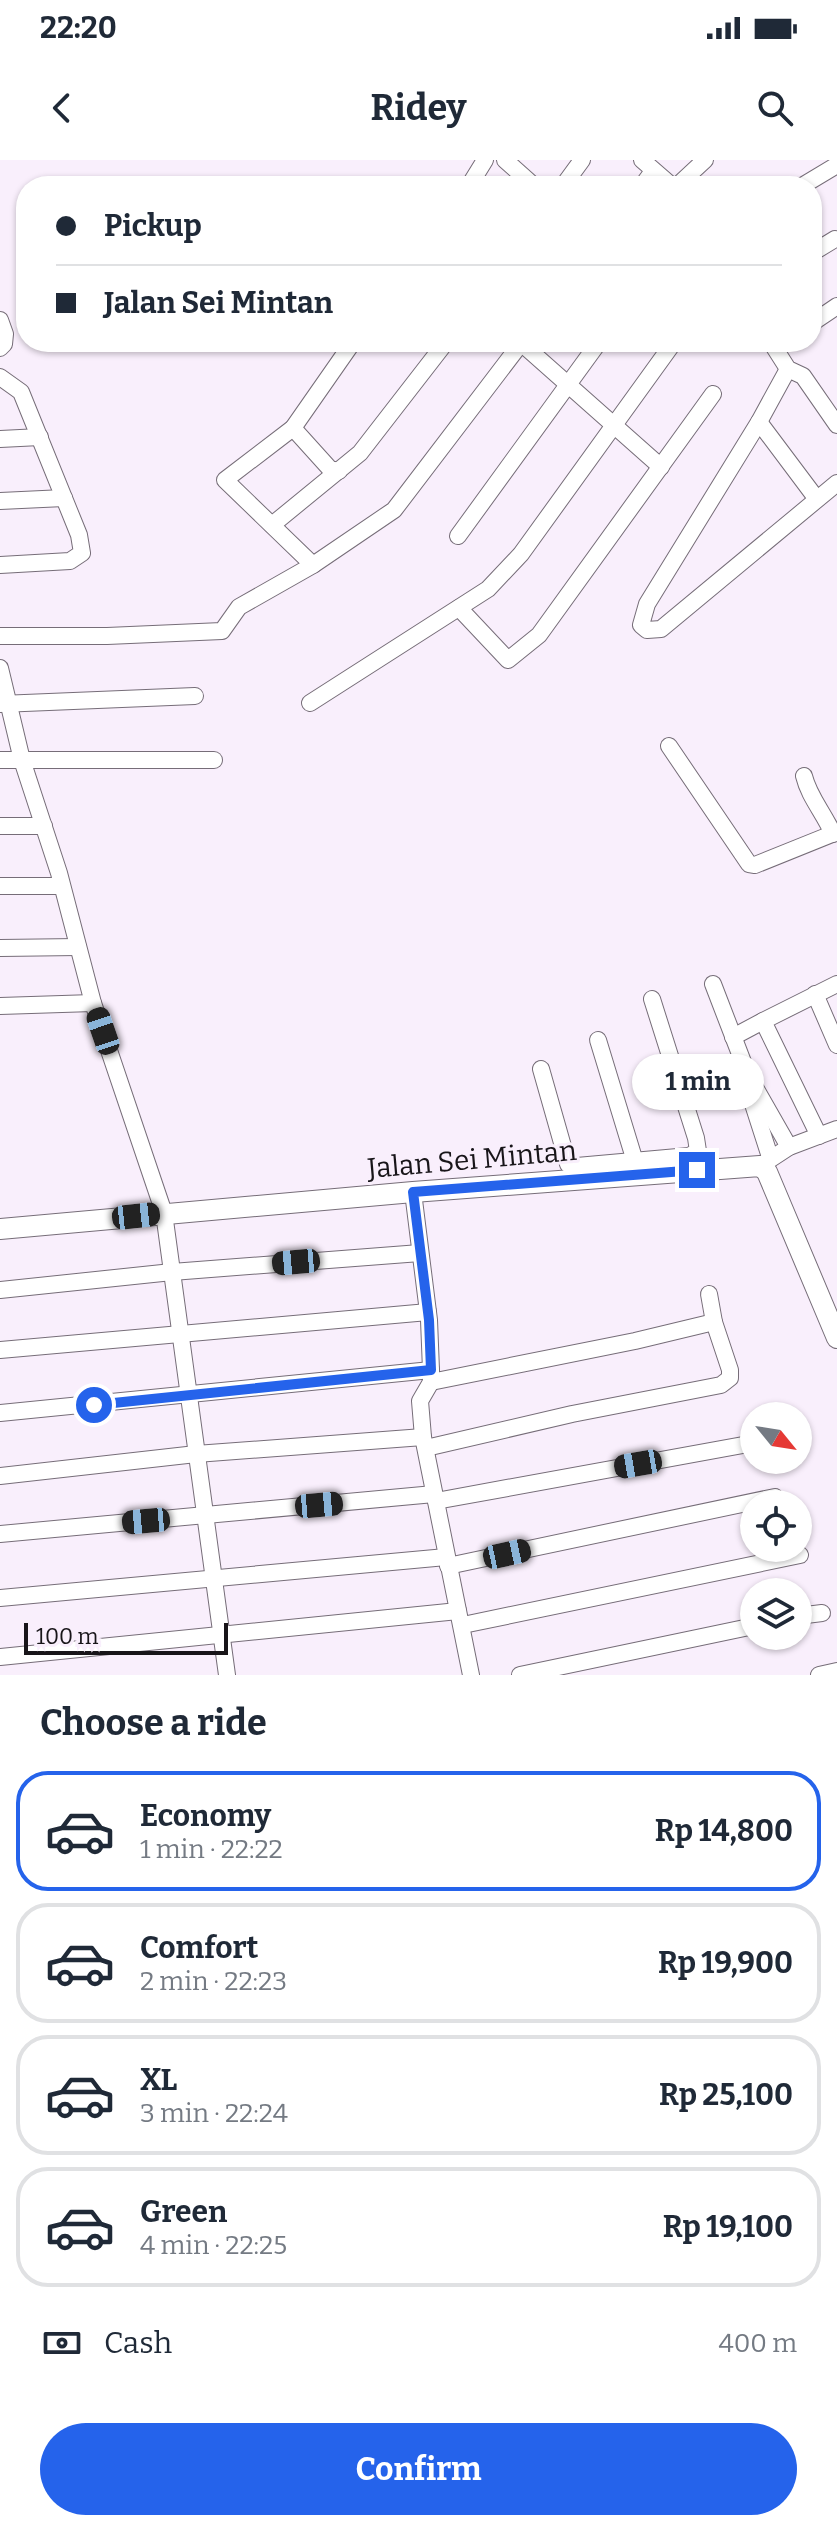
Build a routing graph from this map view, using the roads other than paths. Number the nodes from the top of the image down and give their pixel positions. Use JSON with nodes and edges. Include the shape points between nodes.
{"nodes":[{"id":1,"x":505,"y":160,"type":"edge"},
{"id":2,"x":705,"y":160,"type":"edge"},
{"id":3,"x":837,"y":165,"type":"edge"},
{"id":4,"x":523,"y":176,"type":"edge"},
{"id":5,"x":686,"y":176,"type":"edge"},
{"id":6,"x":819,"y":176,"type":"edge"},
{"id":7,"x":0,"y":320,"type":"edge"},
{"id":8,"x":0,"y":348,"type":"edge"},
{"id":9,"x":346,"y":352,"type":"edge"},
{"id":10,"x":438,"y":352,"type":"edge"},
{"id":11,"x":513,"y":352,"type":"edge"},
{"id":12,"x":532,"y":352,"type":"edge"},
{"id":13,"x":592,"y":352,"type":"edge"},
{"id":14,"x":667,"y":352,"type":"edge"},
{"id":15,"x":779,"y":352,"type":"edge"},
{"id":16,"x":788,"y":369,"type":"junction"},
{"id":17,"x":0,"y":377,"type":"edge"},
{"id":18,"x":569,"y":384,"type":"junction"},
{"id":19,"x":713,"y":394,"type":"dead end"},
{"id":20,"x":759,"y":422,"type":"junction"},
{"id":21,"x":616,"y":425,"type":"junction"},
{"id":22,"x":837,"y":425,"type":"edge"},
{"id":23,"x":293,"y":428,"type":"junction"},
{"id":24,"x":40,"y":437,"type":"junction"},
{"id":25,"x":0,"y":439,"type":"edge"},
{"id":26,"x":661,"y":467,"type":"junction"},
{"id":27,"x":339,"y":471,"type":"junction"},
{"id":28,"x":837,"y":483,"type":"edge"},
{"id":29,"x":64,"y":498,"type":"junction"},
{"id":30,"x":816,"y":498,"type":"junction"},
{"id":31,"x":0,"y":501,"type":"edge"},
{"id":32,"x":272,"y":525,"type":"junction"},
{"id":33,"x":458,"y":536,"type":"dead end"},
{"id":34,"x":0,"y":565,"type":"edge"},
{"id":35,"x":313,"y":565,"type":"junction"},
{"id":36,"x":459,"y":608,"type":"junction"},
{"id":37,"x":0,"y":636,"type":"edge"},
{"id":38,"x":0,"y":668,"type":"edge"},
{"id":39,"x":195,"y":696,"type":"dead end"},
{"id":40,"x":310,"y":703,"type":"dead end"},
{"id":41,"x":5,"y":704,"type":"edge"},
{"id":42,"x":669,"y":746,"type":"dead end"},
{"id":43,"x":0,"y":760,"type":"edge"},
{"id":44,"x":22,"y":760,"type":"junction"},
{"id":45,"x":214,"y":760,"type":"dead end"},
{"id":46,"x":804,"y":776,"type":"dead end"},
{"id":47,"x":0,"y":826,"type":"edge"},
{"id":48,"x":44,"y":826,"type":"junction"},
{"id":49,"x":835,"y":833,"type":"edge"},
{"id":50,"x":0,"y":886,"type":"edge"},
{"id":51,"x":61,"y":886,"type":"junction"},
{"id":52,"x":78,"y":947,"type":"junction"},
{"id":53,"x":0,"y":948,"type":"edge"},
{"id":54,"x":713,"y":984,"type":"dead end"},
{"id":55,"x":837,"y":984,"type":"edge"},
{"id":56,"x":815,"y":994,"type":"junction"},
{"id":57,"x":652,"y":999,"type":"dead end"},
{"id":58,"x":93,"y":1003,"type":"junction"},
{"id":59,"x":0,"y":1006,"type":"edge"},
{"id":60,"x":763,"y":1021,"type":"junction"},
{"id":61,"x":733,"y":1037,"type":"junction"},
{"id":62,"x":598,"y":1040,"type":"dead end"},
{"id":63,"x":837,"y":1045,"type":"edge"},
{"id":64,"x":541,"y":1069,"type":"dead end"},
{"id":65,"x":748,"y":1075,"type":"junction"},
{"id":66,"x":837,"y":1129,"type":"edge"},
{"id":67,"x":819,"y":1136,"type":"junction"},
{"id":68,"x":789,"y":1147,"type":"junction"},
{"id":69,"x":765,"y":1162,"type":"junction"},
{"id":70,"x":637,"y":1167,"type":"junction"},
{"id":71,"x":413,"y":1192,"type":"junction"},
{"id":72,"x":164,"y":1213,"type":"junction"},
{"id":73,"x":0,"y":1229,"type":"edge"},
{"id":74,"x":420,"y":1253,"type":"junction"},
{"id":75,"x":172,"y":1272,"type":"junction"},
{"id":76,"x":0,"y":1290,"type":"edge"},
{"id":77,"x":709,"y":1294,"type":"dead end"},
{"id":78,"x":428,"y":1312,"type":"junction"},
{"id":79,"x":714,"y":1322,"type":"junction"},
{"id":80,"x":180,"y":1332,"type":"junction"},
{"id":81,"x":837,"y":1338,"type":"edge"},
{"id":82,"x":0,"y":1350,"type":"edge"},
{"id":83,"x":431,"y":1376,"type":"junction"},
{"id":84,"x":188,"y":1396,"type":"junction"},
{"id":85,"x":0,"y":1413,"type":"edge"},
{"id":86,"x":424,"y":1442,"type":"junction"},
{"id":87,"x":740,"y":1445,"type":"edge"},
{"id":88,"x":196,"y":1454,"type":"junction"},
{"id":89,"x":0,"y":1476,"type":"edge"},
{"id":90,"x":435,"y":1498,"type":"junction"},
{"id":91,"x":740,"y":1504,"type":"edge"},
{"id":92,"x":204,"y":1515,"type":"junction"},
{"id":93,"x":0,"y":1534,"type":"edge"},
{"id":94,"x":447,"y":1562,"type":"junction"},
{"id":95,"x":762,"y":1562,"type":"edge"},
{"id":96,"x":212,"y":1577,"type":"junction"},
{"id":97,"x":0,"y":1598,"type":"edge"},
{"id":98,"x":822,"y":1613,"type":"dead end"},
{"id":99,"x":812,"y":1614,"type":"edge"},
{"id":100,"x":460,"y":1618,"type":"junction"},
{"id":101,"x":740,"y":1629,"type":"edge"},
{"id":102,"x":221,"y":1635,"type":"junction"},
{"id":103,"x":0,"y":1657,"type":"edge"},
{"id":104,"x":837,"y":1671,"type":"edge"},
{"id":105,"x":227,"y":1675,"type":"edge"},
{"id":106,"x":471,"y":1675,"type":"edge"},
{"id":107,"x":520,"y":1675,"type":"edge"},
{"id":108,"x":819,"y":1675,"type":"edge"}],
"edges":[{"from":1,"to":4,"type":"street"},
{"from":2,"to":5,"type":"street"},
{"from":3,"to":6,"type":"street"},
{"from":7,"to":8,"type":"street","via":[[5,334]]},
{"from":9,"to":23,"type":"street"},
{"from":10,"to":27,"type":"street","via":[[360,453]]},
{"from":11,"to":35,"type":"street","via":[[394,510]]},
{"from":12,"to":18,"type":"street"},
{"from":13,"to":18,"type":"street"},
{"from":14,"to":21,"type":"street"},
{"from":15,"to":16,"type":"street"},
{"from":16,"to":20,"type":"street"},
{"from":16,"to":22,"type":"street","via":[[803,376]]},
{"from":17,"to":24,"type":"street","via":[[21,392]]},
{"from":18,"to":21,"type":"street"},
{"from":18,"to":33,"type":"street"},
{"from":19,"to":26,"type":"street"},
{"from":20,"to":30,"type":"street"},
{"from":20,"to":30,"type":"street","via":[[647,604],[641,625],[661,629]]},
{"from":21,"to":26,"type":"street"},
{"from":21,"to":36,"type":"street","via":[[521,554],[488,589]]},
{"from":23,"to":27,"type":"street","via":[[323,462]]},
{"from":23,"to":32,"type":"street","via":[[225,480]]},
{"from":24,"to":25,"type":"street"},
{"from":24,"to":29,"type":"street"},
{"from":26,"to":36,"type":"street","via":[[539,635],[517,654],[508,660]]},
{"from":27,"to":32,"type":"street"},
{"from":28,"to":30,"type":"street"},
{"from":29,"to":31,"type":"street"},
{"from":29,"to":34,"type":"street","via":[[82,547],[79,557]]},
{"from":32,"to":35,"type":"street"},
{"from":35,"to":37,"type":"street","via":[[239,607],[222,631]]},
{"from":36,"to":40,"type":"street"},
{"from":38,"to":41,"type":"street"},
{"from":39,"to":41,"type":"street"},
{"from":41,"to":44,"type":"street"},
{"from":42,"to":49,"type":"street","via":[[749,864]]},
{"from":43,"to":44,"type":"street"},
{"from":44,"to":45,"type":"street"},
{"from":44,"to":48,"type":"street"},
{"from":46,"to":49,"type":"street"},
{"from":47,"to":48,"type":"street"},
{"from":48,"to":51,"type":"street"},
{"from":50,"to":51,"type":"street"},
{"from":51,"to":52,"type":"street"},
{"from":52,"to":53,"type":"street"},
{"from":52,"to":58,"type":"street"},
{"from":54,"to":61,"type":"street"},
{"from":55,"to":56,"type":"street"},
{"from":56,"to":60,"type":"street"},
{"from":56,"to":63,"type":"street"},
{"from":57,"to":70,"type":"street","via":[[698,1151]]},
{"from":58,"to":59,"type":"street"},
{"from":58,"to":72,"type":"street"},
{"from":60,"to":61,"type":"street"},
{"from":60,"to":67,"type":"street"},
{"from":61,"to":65,"type":"street"},
{"from":62,"to":70,"type":"street"},
{"from":64,"to":70,"type":"street","via":[[565,1162]]},
{"from":65,"to":68,"type":"street"},
{"from":65,"to":69,"type":"street"},
{"from":66,"to":67,"type":"street"},
{"from":67,"to":68,"type":"street"},
{"from":68,"to":69,"type":"street"},
{"from":69,"to":70,"type":"street","name":"Jalan Sei Mintan"},
{"from":69,"to":81,"type":"street"},
{"from":70,"to":71,"type":"street","name":"Jalan Sei Mintan"},
{"from":71,"to":72,"type":"street","name":"Jalan Sei Mintan"},
{"from":71,"to":74,"type":"street"},
{"from":72,"to":73,"type":"street","name":"Jalan Sei Mintan"},
{"from":72,"to":75,"type":"street"},
{"from":74,"to":75,"type":"street"},
{"from":74,"to":78,"type":"street"},
{"from":75,"to":76,"type":"street"},
{"from":75,"to":80,"type":"street"},
{"from":77,"to":79,"type":"street"},
{"from":78,"to":80,"type":"street"},
{"from":78,"to":83,"type":"street"},
{"from":79,"to":83,"type":"street"},
{"from":79,"to":86,"type":"street","via":[[730,1370],[727,1382]]},
{"from":80,"to":82,"type":"street"},
{"from":80,"to":84,"type":"street"},
{"from":83,"to":84,"type":"street"},
{"from":83,"to":86,"type":"street","via":[[420,1401]]},
{"from":84,"to":85,"type":"street"},
{"from":84,"to":88,"type":"street"},
{"from":86,"to":88,"type":"street"},
{"from":86,"to":90,"type":"street"},
{"from":87,"to":90,"type":"street"},
{"from":88,"to":89,"type":"street"},
{"from":88,"to":92,"type":"street"},
{"from":90,"to":92,"type":"street"},
{"from":90,"to":94,"type":"street"},
{"from":91,"to":94,"type":"street"},
{"from":92,"to":93,"type":"street"},
{"from":92,"to":96,"type":"street"},
{"from":94,"to":96,"type":"street"},
{"from":94,"to":100,"type":"street"},
{"from":95,"to":100,"type":"street"},
{"from":96,"to":97,"type":"street"},
{"from":96,"to":102,"type":"street"},
{"from":98,"to":99,"type":"street"},
{"from":100,"to":102,"type":"street"},
{"from":100,"to":106,"type":"street"},
{"from":101,"to":107,"type":"street"},
{"from":102,"to":103,"type":"street"},
{"from":102,"to":105,"type":"street"},
{"from":104,"to":108,"type":"street"}]}
